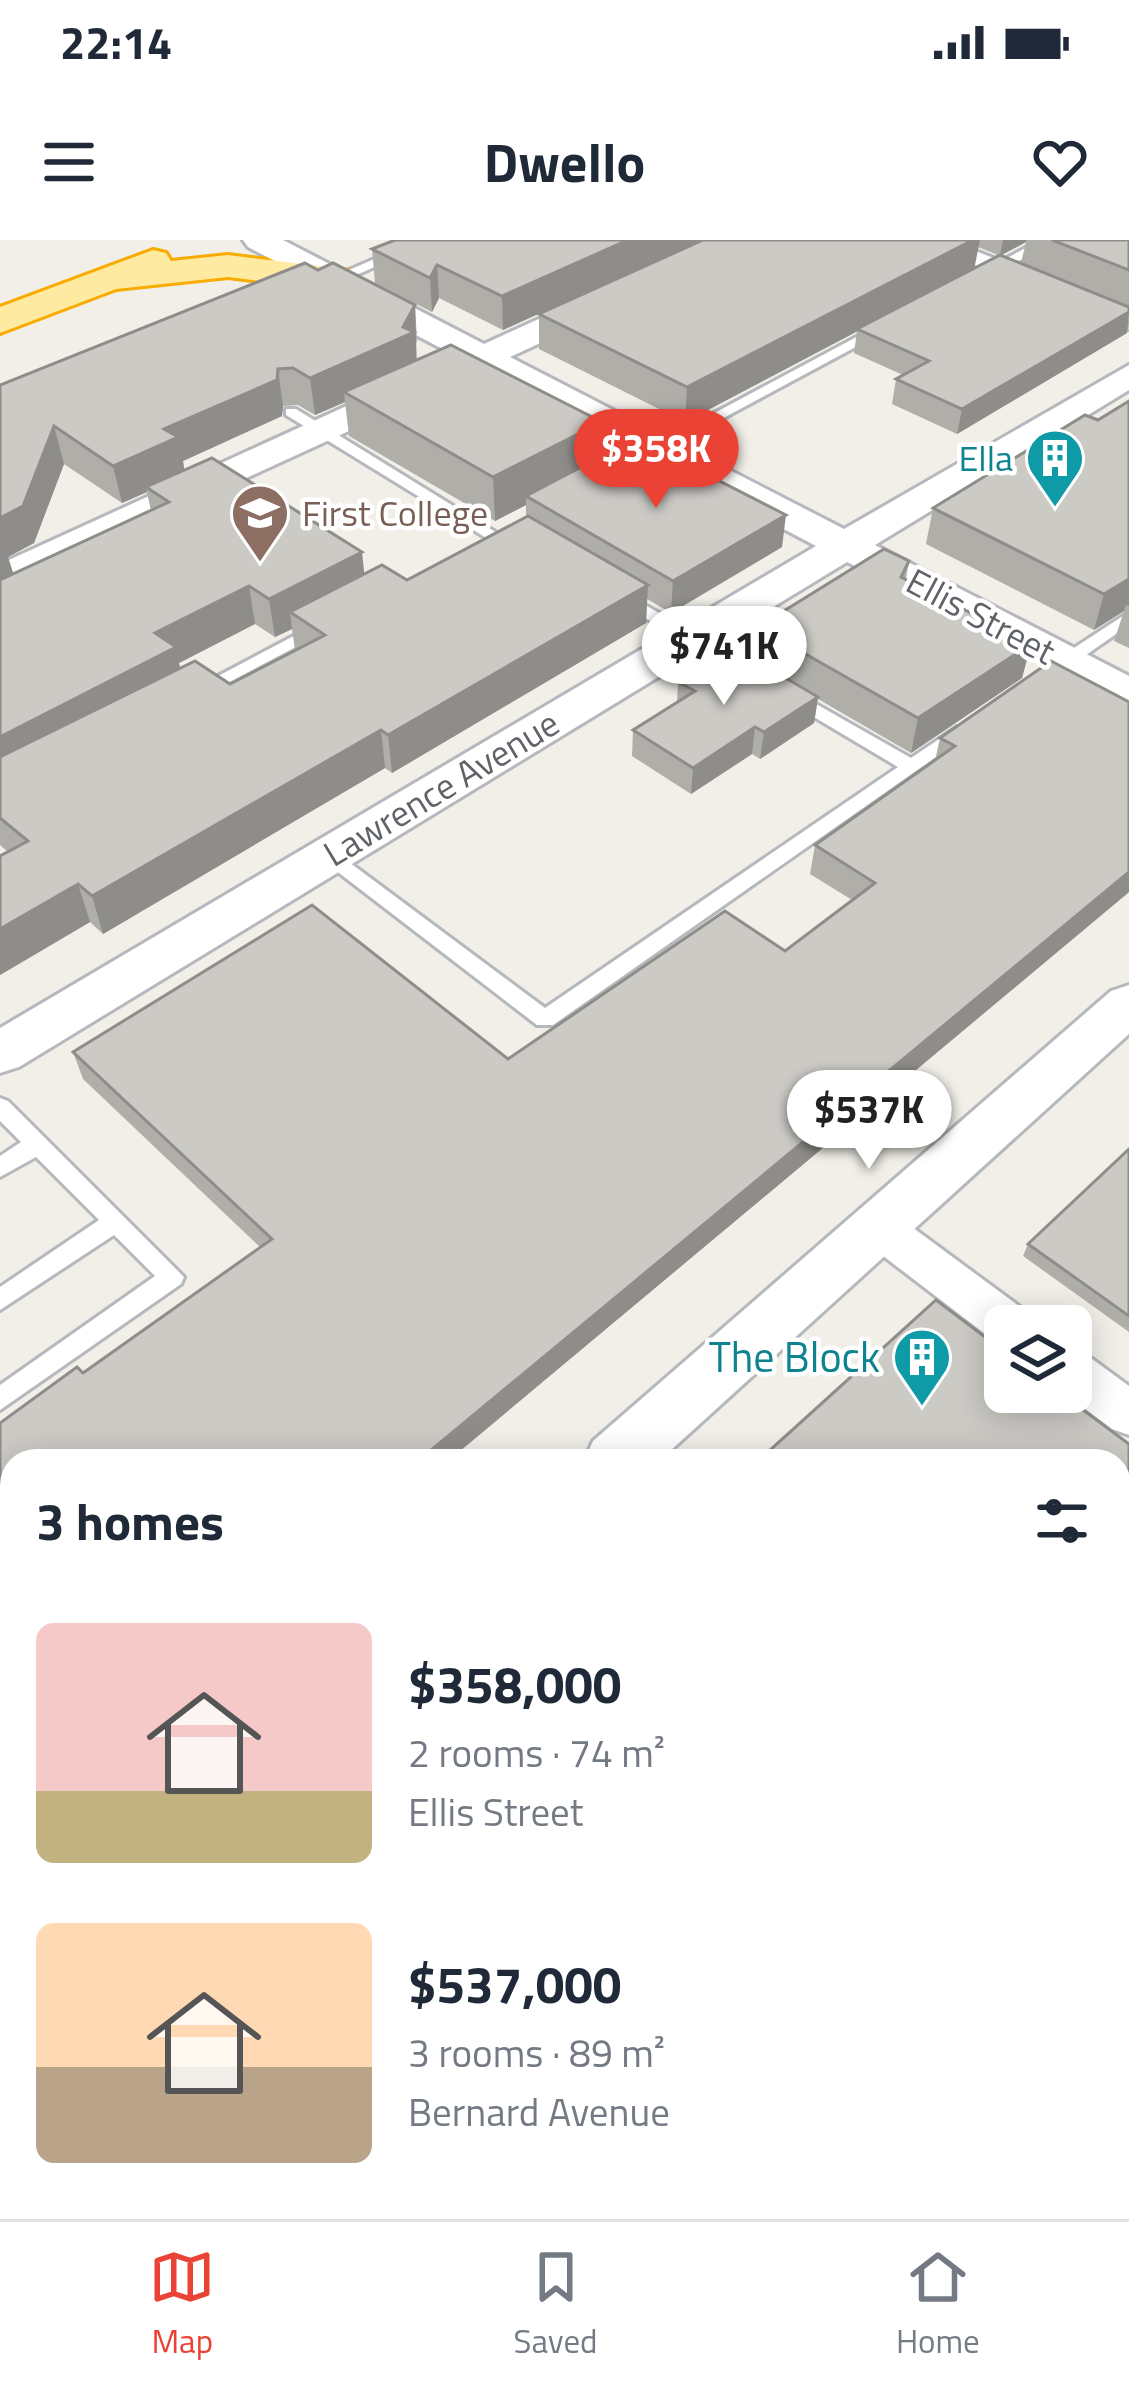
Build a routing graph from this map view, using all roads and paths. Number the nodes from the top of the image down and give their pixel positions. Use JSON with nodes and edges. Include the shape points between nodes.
{"nodes":[{"id":1,"x":126,"y":240,"type":"edge"},
{"id":2,"x":207,"y":240,"type":"edge"},
{"id":3,"x":259,"y":240,"type":"edge"},
{"id":4,"x":429,"y":240,"type":"edge"},
{"id":5,"x":737,"y":240,"type":"edge"},
{"id":6,"x":926,"y":240,"type":"edge"},
{"id":7,"x":1050,"y":240,"type":"edge"},
{"id":8,"x":997,"y":268,"type":"junction"},
{"id":9,"x":111,"y":278,"type":"junction"},
{"id":10,"x":322,"y":285,"type":"junction"},
{"id":11,"x":0,"y":287,"type":"edge"},
{"id":12,"x":959,"y":288,"type":"edge"},
{"id":13,"x":901,"y":319,"type":"edge"},
{"id":14,"x":0,"y":321,"type":"edge"},
{"id":15,"x":1129,"y":321,"type":"edge"},
{"id":16,"x":484,"y":356,"type":"junction"},
{"id":17,"x":1129,"y":375,"type":"edge"},
{"id":18,"x":304,"y":422,"type":"junction"},
{"id":19,"x":658,"y":448,"type":"junction"},
{"id":20,"x":618,"y":470,"type":"edge"},
{"id":21,"x":845,"y":545,"type":"junction"},
{"id":22,"x":473,"y":546,"type":"edge"},
{"id":23,"x":0,"y":579,"type":"edge"},
{"id":24,"x":600,"y":584,"type":"edge"},
{"id":25,"x":1129,"y":616,"type":"edge"},
{"id":26,"x":329,"y":622,"type":"edge"},
{"id":27,"x":692,"y":638,"type":"junction"},
{"id":28,"x":1054,"y":668,"type":"junction"},
{"id":29,"x":1129,"y":693,"type":"edge"},
{"id":30,"x":185,"y":698,"type":"edge"},
{"id":31,"x":987,"y":715,"type":"edge"},
{"id":32,"x":912,"y":766,"type":"junction"},
{"id":33,"x":328,"y":856,"type":"junction"},
{"id":34,"x":1129,"y":1004,"type":"edge"},
{"id":35,"x":0,"y":1053,"type":"edge"},
{"id":36,"x":0,"y":1107,"type":"edge"},
{"id":37,"x":37,"y":1144,"type":"junction"},
{"id":38,"x":0,"y":1168,"type":"edge"},
{"id":39,"x":116,"y":1221,"type":"junction"},
{"id":40,"x":877,"y":1226,"type":"junction"},
{"id":41,"x":0,"y":1300,"type":"edge"},
{"id":42,"x":984,"y":1306,"type":"edge"},
{"id":43,"x":1092,"y":1387,"type":"edge"},
{"id":44,"x":0,"y":1399,"type":"edge"},
{"id":45,"x":1129,"y":1414,"type":"edge"},
{"id":46,"x":628,"y":1449,"type":"edge"}],
"edges":[{"from":1,"to":11,"type":"highway"},
{"from":2,"to":9,"type":"highway"},
{"from":3,"to":10,"type":"street","name":"Ellis Street"},
{"from":4,"to":10,"type":"lane"},
{"from":5,"to":16,"type":"street"},
{"from":6,"to":8,"type":"street"},
{"from":7,"to":8,"type":"lane"},
{"from":8,"to":12,"type":"lane"},
{"from":8,"to":15,"type":"street"},
{"from":9,"to":10,"type":"highway","via":[[228,266]]},
{"from":9,"to":14,"type":"highway"},
{"from":10,"to":16,"type":"street","name":"Ellis Street"},
{"from":13,"to":19,"type":"lane"},
{"from":16,"to":18,"type":"street"},
{"from":16,"to":19,"type":"street","name":"Ellis Street"},
{"from":17,"to":21,"type":"street","name":"Lawrence Avenue"},
{"from":18,"to":22,"type":"lane","via":[[500,532]]},
{"from":18,"to":23,"type":"street"},
{"from":19,"to":20,"type":"lane"},
{"from":19,"to":21,"type":"street","name":"Ellis Street"},
{"from":21,"to":27,"type":"street","name":"Lawrence Avenue"},
{"from":21,"to":28,"type":"street","name":"Ellis Street"},
{"from":24,"to":27,"type":"lane"},
{"from":25,"to":28,"type":"lane"},
{"from":26,"to":30,"type":"lane"},
{"from":27,"to":32,"type":"lane"},
{"from":27,"to":33,"type":"street","name":"Lawrence Avenue"},
{"from":28,"to":29,"type":"street","name":"Ellis Street"},
{"from":31,"to":32,"type":"lane"},
{"from":32,"to":33,"type":"lane","via":[[545,1019]]},
{"from":33,"to":35,"type":"street","name":"Lawrence Avenue"},
{"from":34,"to":40,"type":"street"},
{"from":36,"to":37,"type":"lane"},
{"from":37,"to":38,"type":"lane"},
{"from":37,"to":39,"type":"lane"},
{"from":39,"to":41,"type":"lane"},
{"from":39,"to":44,"type":"lane","via":[[172,1277]]},
{"from":40,"to":42,"type":"street"},
{"from":40,"to":46,"type":"street"},
{"from":43,"to":45,"type":"street"}]}
